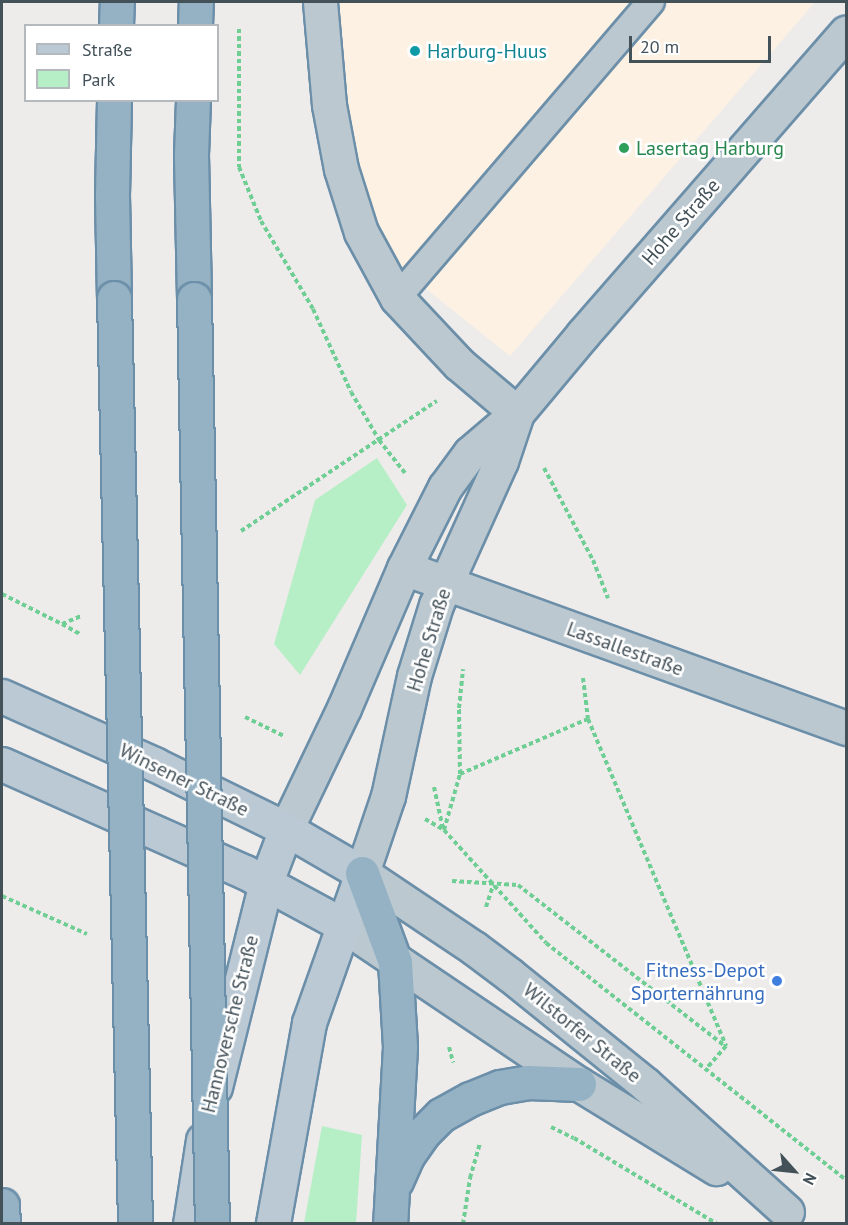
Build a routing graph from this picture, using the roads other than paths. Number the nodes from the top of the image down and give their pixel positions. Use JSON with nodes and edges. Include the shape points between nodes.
{"nodes":[{"id":1,"x":117,"y":2,"type":"edge"},
{"id":2,"x":196,"y":2,"type":"edge"},
{"id":3,"x":320,"y":2,"type":"edge"},
{"id":4,"x":651,"y":2,"type":"edge"},
{"id":5,"x":116,"y":24,"type":"edge"},
{"id":6,"x":195,"y":24,"type":"edge"},
{"id":7,"x":846,"y":33,"type":"edge"},
{"id":8,"x":114,"y":102,"type":"edge"},
{"id":9,"x":193,"y":102,"type":"edge"},
{"id":10,"x":397,"y":298,"type":"junction"},
{"id":11,"x":517,"y":413,"type":"junction"},
{"id":12,"x":404,"y":568,"type":"junction"},
{"id":13,"x":445,"y":584,"type":"junction"},
{"id":14,"x":2,"y":696,"type":"edge"},
{"id":15,"x":846,"y":728,"type":"edge"},
{"id":16,"x":2,"y":764,"type":"edge"},
{"id":17,"x":286,"y":829,"type":"junction"},
{"id":18,"x":362,"y":873,"type":"junction"},
{"id":19,"x":266,"y":882,"type":"junction"},
{"id":20,"x":343,"y":925,"type":"junction"},
{"id":21,"x":395,"y":962,"type":"junction"},
{"id":22,"x":579,"y":1084,"type":"junction"},
{"id":23,"x":392,"y":1191,"type":"junction"},
{"id":24,"x":2,"y":1205,"type":"edge"},
{"id":25,"x":796,"y":1218,"type":"edge"},
{"id":26,"x":3,"y":1224,"type":"edge"},
{"id":27,"x":135,"y":1224,"type":"edge"},
{"id":28,"x":190,"y":1224,"type":"edge"},
{"id":29,"x":212,"y":1224,"type":"edge"},
{"id":30,"x":273,"y":1224,"type":"edge"},
{"id":31,"x":390,"y":1224,"type":"edge"}],
"edges":[{"from":1,"to":5,"type":"highway"},
{"from":2,"to":6,"type":"highway"},
{"from":3,"to":10,"type":"street","via":[[329,105],[341,169],[361,232]]},
{"from":4,"to":10,"type":"lane"},
{"from":7,"to":11,"type":"street","name":"Hohe Straße"},
{"from":8,"to":27,"type":"highway","bridge":true,"via":[[112,195]]},
{"from":9,"to":29,"type":"highway","bridge":true,"via":[[191,166]]},
{"from":10,"to":11,"type":"street","via":[[473,377]]},
{"from":11,"to":12,"type":"street","name":"Hohe Straße","via":[[470,453],[445,487]]},
{"from":11,"to":13,"type":"street","name":"Hohe Straße","via":[[501,461]]},
{"from":12,"to":13,"type":"street","name":"Lassallestraße"},
{"from":12,"to":17,"type":"street","name":"Hohe Straße","via":[[344,708]]},
{"from":13,"to":15,"type":"street","name":"Lassallestraße"},
{"from":13,"to":18,"type":"street","name":"Hohe Straße","via":[[423,645],[388,796]]},
{"from":14,"to":17,"type":"main road","name":"Winsener Straße"},
{"from":16,"to":19,"type":"main road"},
{"from":17,"to":18,"type":"main road","name":"Winsener Straße"},
{"from":17,"to":19,"type":"main road","name":"Hannoversche Straße"},
{"from":18,"to":20,"type":"main road"},
{"from":18,"to":21,"type":"highway"},
{"from":18,"to":25,"type":"street","name":"Wilstorfer Straße","via":[[510,975],[645,1084]]},
{"from":19,"to":20,"type":"main road"},
{"from":19,"to":28,"type":"main road","name":"Hannoversche Straße","via":[[200,1149]]},
{"from":20,"to":21,"type":"street","name":"Wilstorfer Straße"},
{"from":20,"to":30,"type":"main road","via":[[304,1043]]},
{"from":21,"to":22,"type":"street","name":"Wilstorfer Straße"},
{"from":21,"to":23,"type":"highway","via":[[400,1047]]},
{"from":22,"to":23,"type":"highway","via":[[528,1082],[500,1087],[441,1115],[407,1156]]},
{"from":22,"to":25,"type":"street","name":"Wilstorfer Straße"},
{"from":23,"to":31,"type":"highway"},
{"from":24,"to":26,"type":"highway"}]}
